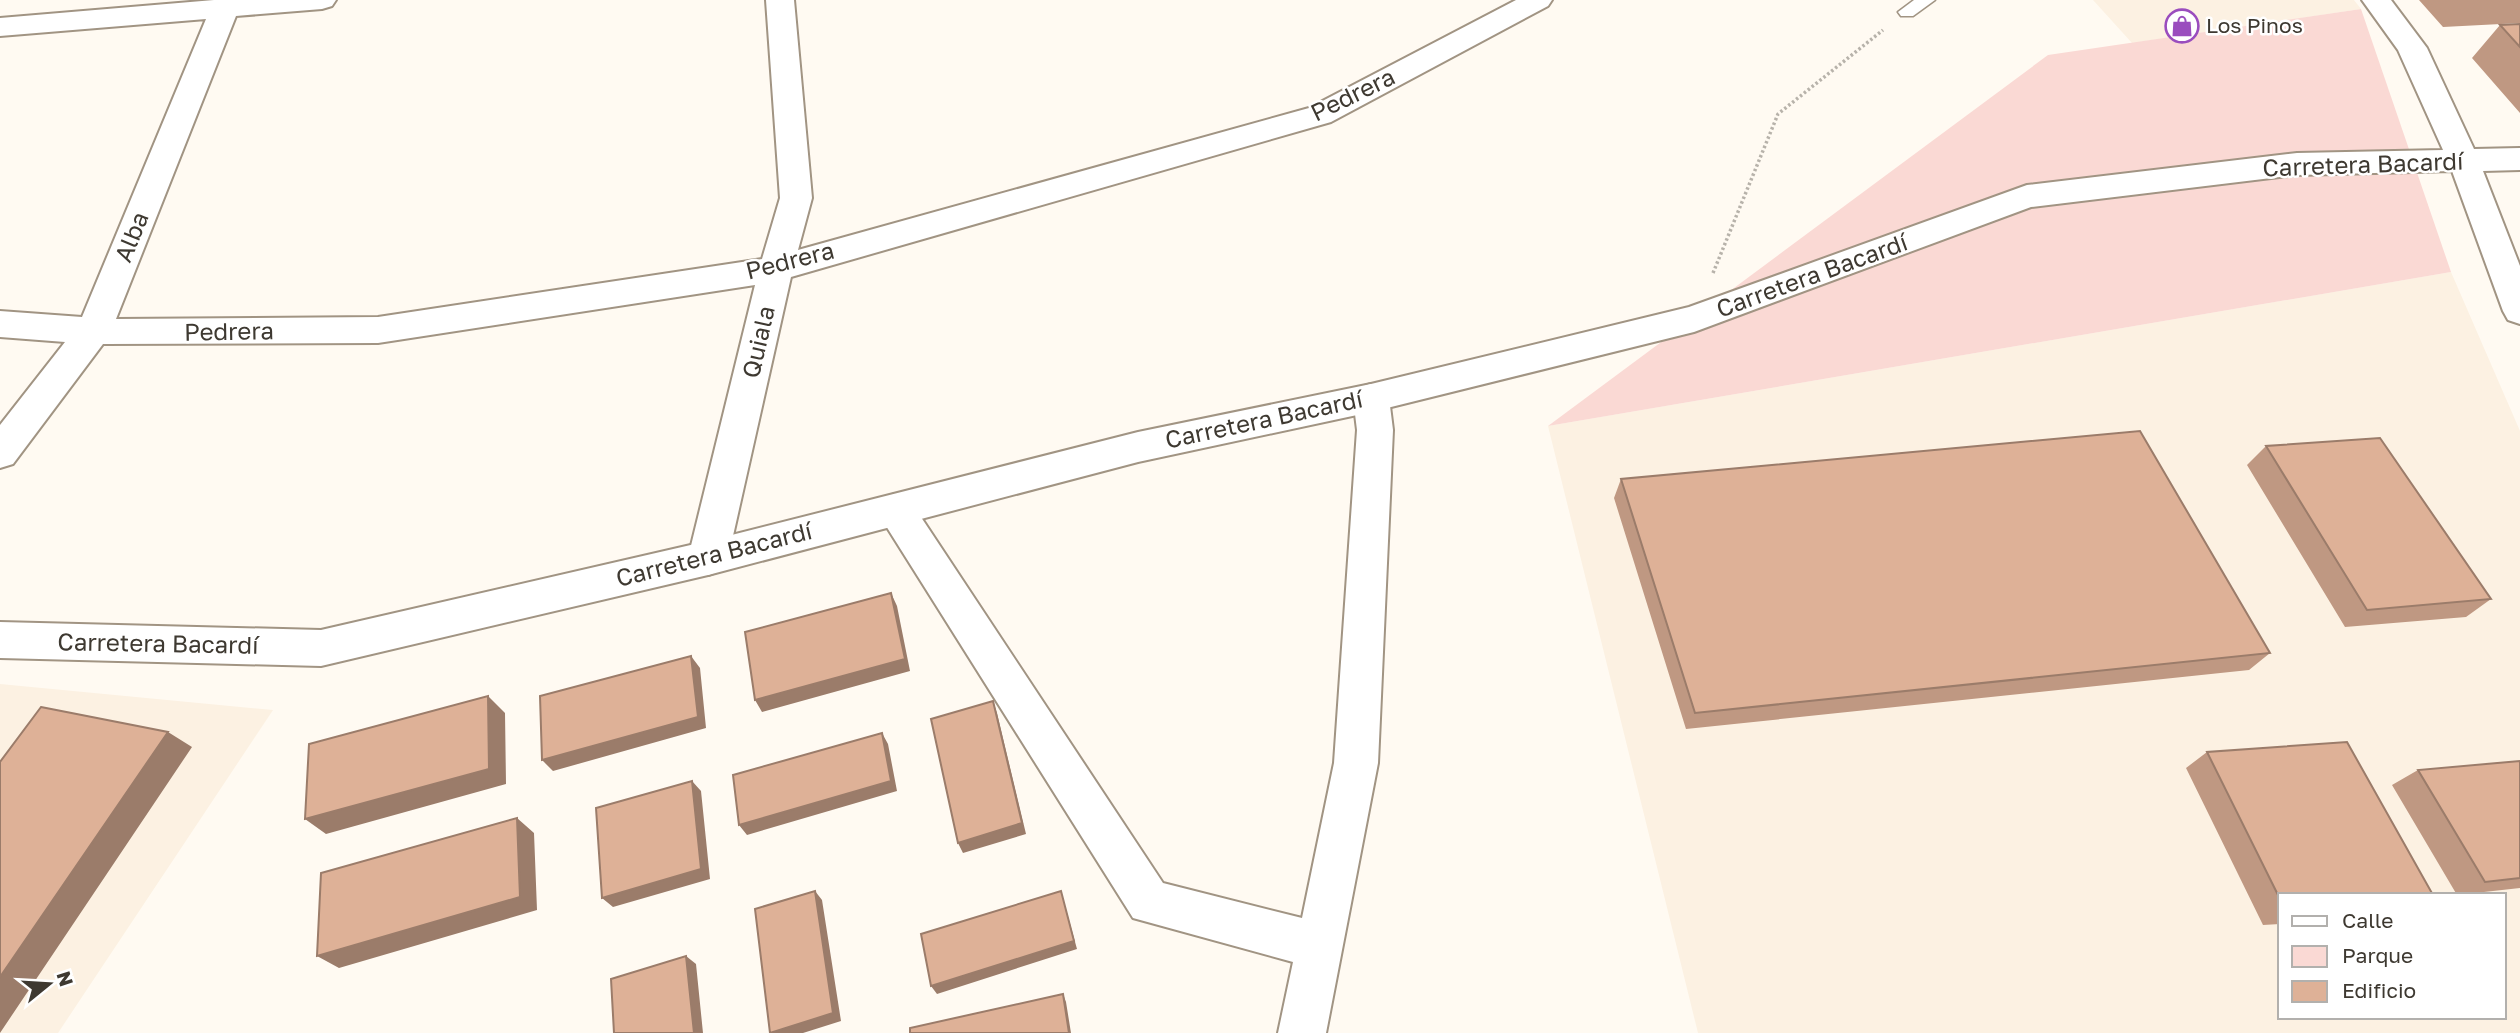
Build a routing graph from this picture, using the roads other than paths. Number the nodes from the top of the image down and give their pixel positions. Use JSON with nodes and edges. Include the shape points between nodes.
{"nodes":[{"id":1,"x":322,"y":0,"type":"edge"},
{"id":2,"x":779,"y":0,"type":"edge"},
{"id":3,"x":1538,"y":0,"type":"edge"},
{"id":4,"x":1926,"y":0,"type":"edge"},
{"id":5,"x":2376,"y":0,"type":"edge"},
{"id":6,"x":226,"y":4,"type":"edge"},
{"id":7,"x":1907,"y":12,"type":"road end"},
{"id":8,"x":0,"y":27,"type":"edge"},
{"id":9,"x":2520,"y":159,"type":"edge"},
{"id":10,"x":2464,"y":162,"type":"junction"},
{"id":11,"x":776,"y":269,"type":"junction"},
{"id":12,"x":2520,"y":311,"type":"edge"},
{"id":13,"x":0,"y":324,"type":"edge"},
{"id":14,"x":94,"y":330,"type":"junction"},
{"id":15,"x":1371,"y":398,"type":"junction"},
{"id":16,"x":0,"y":453,"type":"edge"},
{"id":17,"x":895,"y":510,"type":"junction"},
{"id":18,"x":708,"y":558,"type":"junction"},
{"id":19,"x":0,"y":640,"type":"edge"},
{"id":20,"x":1321,"y":946,"type":"junction"},
{"id":21,"x":1302,"y":1033,"type":"edge"}],
"edges":[{"from":1,"to":6,"type":"street"},
{"from":2,"to":11,"type":"street","name":"Quiala","via":[[796,198]]},
{"from":3,"to":11,"type":"street","name":"Pedrera","via":[[1320,115]]},
{"from":4,"to":7,"type":"lane"},
{"from":5,"to":10,"type":"street","via":[[2412,48]]},
{"from":6,"to":8,"type":"street"},
{"from":6,"to":14,"type":"street","name":"Alba"},
{"from":9,"to":10,"type":"street","name":"Carretera Bacardí"},
{"from":10,"to":12,"type":"street"},
{"from":10,"to":15,"type":"street","name":"Carretera Bacardí","via":[[2297,164],[2027,196],[1694,319]]},
{"from":11,"to":14,"type":"street","name":"Pedrera","via":[[378,330]]},
{"from":11,"to":18,"type":"street","name":"Quiala"},
{"from":13,"to":14,"type":"street","name":"Pedrera"},
{"from":14,"to":16,"type":"street","name":"Alba"},
{"from":15,"to":17,"type":"street","name":"Carretera Bacardí","via":[[1138,447]]},
{"from":15,"to":20,"type":"street","via":[[1375,430],[1356,763]]},
{"from":17,"to":18,"type":"street","name":"Carretera Bacardí"},
{"from":17,"to":20,"type":"street","via":[[1149,902]]},
{"from":18,"to":19,"type":"street","name":"Carretera Bacardí","via":[[321,648]]},
{"from":20,"to":21,"type":"street"}]}
